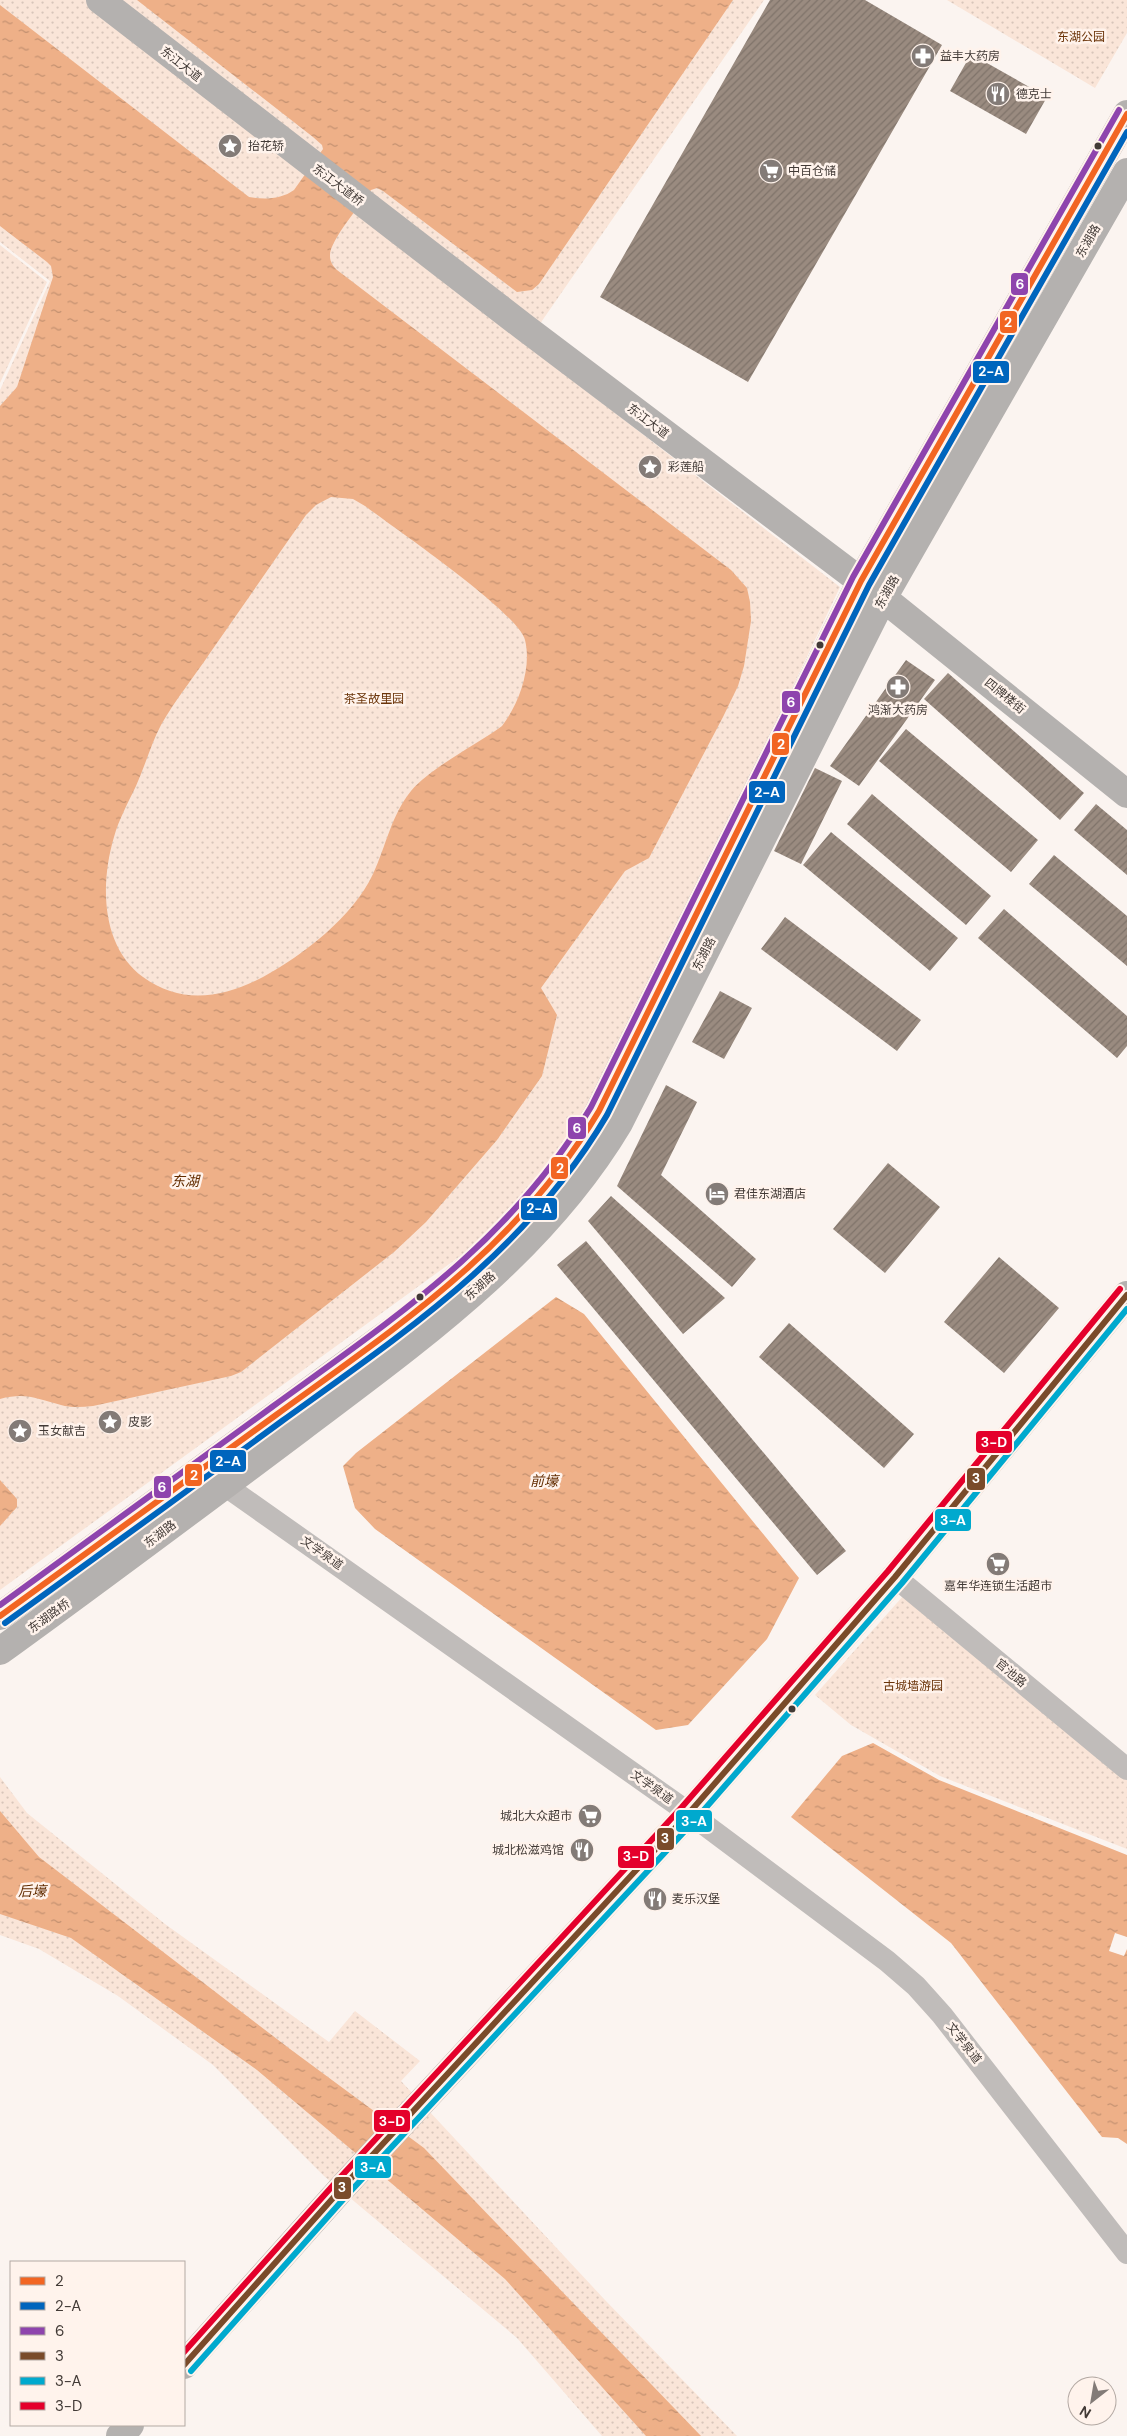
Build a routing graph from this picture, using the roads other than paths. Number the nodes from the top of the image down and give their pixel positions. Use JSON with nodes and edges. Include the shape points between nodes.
{"nodes":[{"id":1,"x":100,"y":0,"type":"edge"},
{"id":2,"x":1127,"y":114,"type":"edge"},
{"id":3,"x":262,"y":127,"type":"joint"},
{"id":4,"x":1127,"y":172,"type":"edge"},
{"id":5,"x":414,"y":242,"type":"joint"},
{"id":6,"x":861,"y":581,"type":"junction"},
{"id":7,"x":883,"y":598,"type":"junction"},
{"id":8,"x":1127,"y":794,"type":"edge"},
{"id":9,"x":1127,"y":1295,"type":"edge"},
{"id":10,"x":202,"y":1469,"type":"junction"},
{"id":11,"x":225,"y":1485,"type":"junction"},
{"id":12,"x":895,"y":1577,"type":"junction"},
{"id":13,"x":97,"y":1581,"type":"joint"},
{"id":14,"x":0,"y":1616,"type":"edge"},
{"id":15,"x":0,"y":1651,"type":"edge"},
{"id":16,"x":1127,"y":1769,"type":"edge"},
{"id":17,"x":689,"y":1813,"type":"junction"},
{"id":18,"x":1127,"y":2253,"type":"edge"},
{"id":19,"x":185,"y":2364,"type":"edge"},
{"id":20,"x":129,"y":2426,"type":"edge"},
{"id":21,"x":120,"y":2436,"type":"edge"}],
"edges":[{"from":1,"to":3,"type":"main road","name":"东江大道"},
{"from":2,"to":6,"type":"main road","name":"东湖路"},
{"from":3,"to":5,"type":"main road","name":"东江大道桥"},
{"from":4,"to":7,"type":"main road","name":"东湖路"},
{"from":5,"to":6,"type":"main road","name":"东江大道"},
{"from":6,"to":7,"type":"main road","name":"东江大道"},
{"from":6,"to":10,"type":"main road","name":"东湖路","via":[[599,1110],[562,1170],[516,1224],[419,1311]]},
{"from":7,"to":8,"type":"main road","name":"四牌楼街"},
{"from":7,"to":11,"type":"main road","name":"东湖路","via":[[620,1123],[584,1176],[559,1209],[474,1292]]},
{"from":9,"to":12,"type":"main road"},
{"from":10,"to":11,"type":"street","name":"文学泉道"},
{"from":10,"to":14,"type":"main road","name":"东湖路"},
{"from":11,"to":13,"type":"main road","name":"东湖路"},
{"from":11,"to":17,"type":"street","name":"文学泉道"},
{"from":12,"to":16,"type":"street","name":"官池路"},
{"from":12,"to":17,"type":"main road"},
{"from":13,"to":15,"type":"main road","name":"东湖路桥"},
{"from":17,"to":18,"type":"street","name":"文学泉道","via":[[916,1986]]},
{"from":17,"to":19,"type":"main road","via":[[353,2175]]},
{"from":20,"to":21,"type":"main road"}]}
